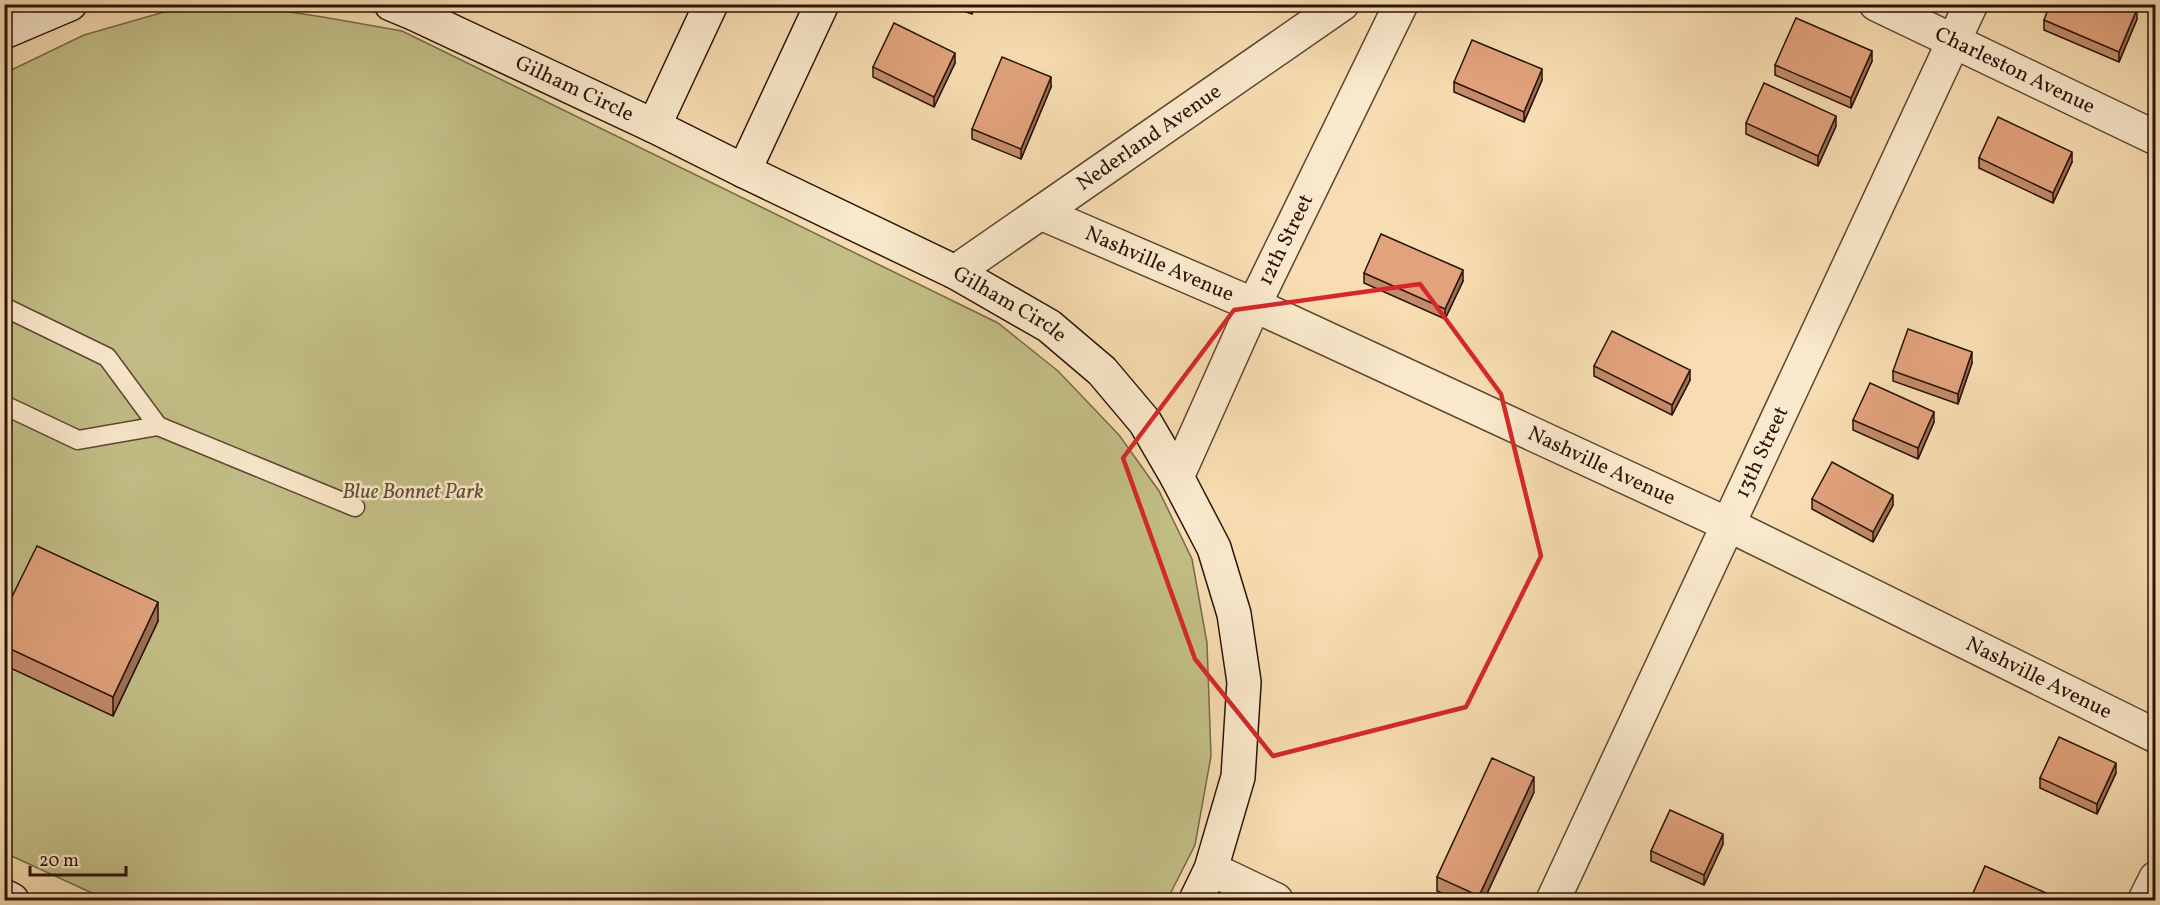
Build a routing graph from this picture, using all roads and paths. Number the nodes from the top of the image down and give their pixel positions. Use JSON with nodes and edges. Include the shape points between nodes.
{"nodes":[{"id":1,"x":70,"y":4,"type":"edge"},
{"id":2,"x":391,"y":4,"type":"edge"},
{"id":3,"x":711,"y":4,"type":"edge"},
{"id":4,"x":822,"y":4,"type":"edge"},
{"id":5,"x":1342,"y":4,"type":"edge"},
{"id":6,"x":1401,"y":4,"type":"edge"},
{"id":7,"x":1876,"y":4,"type":"edge"},
{"id":8,"x":1971,"y":4,"type":"edge"},
{"id":9,"x":4,"y":32,"type":"edge"},
{"id":10,"x":1954,"y":41,"type":"junction"},
{"id":11,"x":654,"y":126,"type":"junction"},
{"id":12,"x":2156,"y":138,"type":"edge"},
{"id":13,"x":744,"y":171,"type":"junction"},
{"id":14,"x":1041,"y":213,"type":"junction"},
{"id":15,"x":955,"y":272,"type":"junction"},
{"id":16,"x":1254,"y":305,"type":"junction"},
{"id":17,"x":4,"y":307,"type":"edge"},
{"id":18,"x":4,"y":405,"type":"edge"},
{"id":19,"x":158,"y":426,"type":"junction"},
{"id":20,"x":1177,"y":477,"type":"junction"},
{"id":21,"x":356,"y":507,"type":"dead end"},
{"id":22,"x":1727,"y":524,"type":"junction"},
{"id":23,"x":2156,"y":735,"type":"edge"},
{"id":24,"x":1211,"y":869,"type":"junction"},
{"id":25,"x":2156,"y":878,"type":"edge"},
{"id":26,"x":4,"y":896,"type":"edge"},
{"id":27,"x":12,"y":900,"type":"edge"},
{"id":28,"x":1196,"y":900,"type":"edge"},
{"id":29,"x":1276,"y":900,"type":"edge"},
{"id":30,"x":1552,"y":900,"type":"edge"},
{"id":31,"x":2145,"y":900,"type":"edge"}],
"edges":[{"from":1,"to":9,"type":"street"},
{"from":2,"to":11,"type":"street","name":"Gilham Circle"},
{"from":3,"to":11,"type":"street"},
{"from":4,"to":13,"type":"street"},
{"from":5,"to":14,"type":"street","name":"Nederland Avenue"},
{"from":6,"to":16,"type":"street","name":"12th Street"},
{"from":7,"to":10,"type":"street","name":"Charleston Avenue"},
{"from":8,"to":10,"type":"street","name":"13th Street"},
{"from":10,"to":12,"type":"street","name":"Charleston Avenue"},
{"from":10,"to":22,"type":"street","name":"13th Street"},
{"from":11,"to":13,"type":"street","name":"Gilham Circle"},
{"from":13,"to":15,"type":"street","name":"Gilham Circle"},
{"from":14,"to":15,"type":"street","name":"Nederland Avenue"},
{"from":14,"to":16,"type":"street","name":"Nashville Avenue"},
{"from":15,"to":20,"type":"street","name":"Gilham Circle","via":[[1049,326],[1102,371],[1145,422]]},
{"from":16,"to":20,"type":"street","name":"12th Street"},
{"from":16,"to":22,"type":"street","name":"Nashville Avenue"},
{"from":17,"to":19,"type":"lane","via":[[107,357]]},
{"from":18,"to":19,"type":"lane","via":[[78,440]]},
{"from":19,"to":21,"type":"lane"},
{"from":20,"to":24,"type":"street","name":"Gilham Circle","via":[[1214,548],[1234,615],[1244,682],[1238,777]]},
{"from":22,"to":23,"type":"street","name":"Nashville Avenue"},
{"from":22,"to":30,"type":"street","name":"13th Street"},
{"from":24,"to":28,"type":"street","name":"Gilham Circle"},
{"from":24,"to":29,"type":"street"},
{"from":25,"to":31,"type":"street"},
{"from":26,"to":27,"type":"street"}]}
